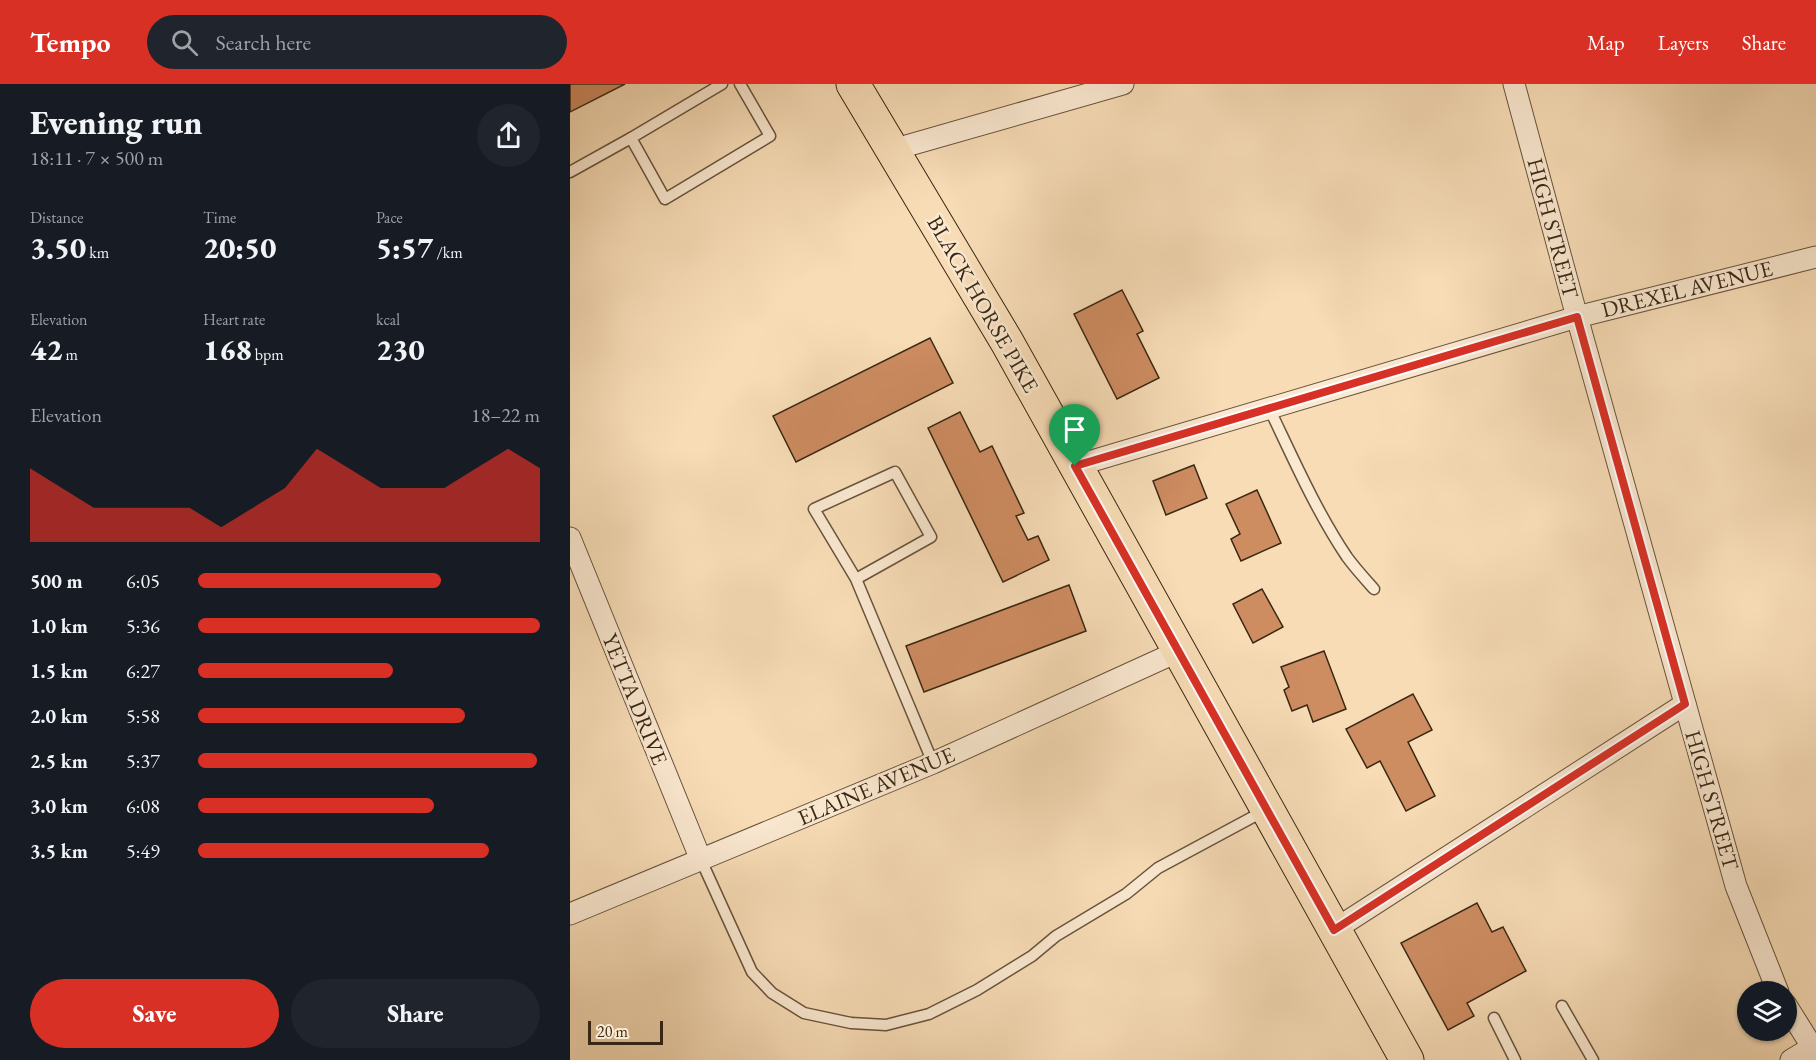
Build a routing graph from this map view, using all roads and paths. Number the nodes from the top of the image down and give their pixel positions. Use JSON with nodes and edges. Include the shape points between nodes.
{"nodes":[{"id":1,"x":722,"y":84,"type":"edge"},
{"id":2,"x":740,"y":84,"type":"edge"},
{"id":3,"x":853,"y":84,"type":"edge"},
{"id":4,"x":1123,"y":84,"type":"edge"},
{"id":5,"x":1514,"y":84,"type":"edge"},
{"id":6,"x":631,"y":138,"type":"junction"},
{"id":7,"x":892,"y":150,"type":"junction"},
{"id":8,"x":570,"y":171,"type":"edge"},
{"id":9,"x":1816,"y":256,"type":"edge"},
{"id":10,"x":1577,"y":317,"type":"junction"},
{"id":11,"x":1269,"y":408,"type":"junction"},
{"id":12,"x":1075,"y":466,"type":"junction"},
{"id":13,"x":570,"y":538,"type":"edge"},
{"id":14,"x":856,"y":579,"type":"junction"},
{"id":15,"x":1374,"y":590,"type":"dead end"},
{"id":16,"x":1179,"y":651,"type":"junction"},
{"id":17,"x":1685,"y":704,"type":"junction"},
{"id":18,"x":933,"y":763,"type":"junction"},
{"id":19,"x":1267,"y":809,"type":"junction"},
{"id":20,"x":701,"y":860,"type":"junction"},
{"id":21,"x":570,"y":914,"type":"edge"},
{"id":22,"x":1334,"y":930,"type":"junction"},
{"id":23,"x":1774,"y":981,"type":"edge"},
{"id":24,"x":1562,"y":1006,"type":"dead end"},
{"id":25,"x":1494,"y":1018,"type":"dead end"},
{"id":26,"x":1797,"y":1022,"type":"edge"},
{"id":27,"x":1815,"y":1049,"type":"edge"},
{"id":28,"x":1407,"y":1060,"type":"edge"},
{"id":29,"x":1515,"y":1060,"type":"edge"},
{"id":30,"x":1593,"y":1060,"type":"edge"},
{"id":31,"x":1791,"y":1060,"type":"edge"}],
"edges":[{"from":1,"to":6,"type":"lane"},
{"from":2,"to":6,"type":"lane","via":[[770,136],[665,199]]},
{"from":3,"to":7,"type":"main road","name":"BLACK HORSE PIKE"},
{"from":4,"to":7,"type":"street"},
{"from":5,"to":10,"type":"street","name":"HIGH STREET"},
{"from":6,"to":8,"type":"lane"},
{"from":7,"to":12,"type":"main road","name":"BLACK HORSE PIKE","via":[[1007,342]]},
{"from":9,"to":10,"type":"street","name":"DREXEL AVENUE"},
{"from":10,"to":11,"type":"street","name":"DREXEL AVENUE"},
{"from":10,"to":17,"type":"street","name":"HIGH STREET"},
{"from":11,"to":12,"type":"street","name":"DREXEL AVENUE"},
{"from":11,"to":15,"type":"lane","via":[[1326,521],[1347,557]]},
{"from":12,"to":16,"type":"main road","name":"BLACK HORSE PIKE"},
{"from":13,"to":20,"type":"street","name":"YETTA DRIVE"},
{"from":14,"to":14,"type":"lane","via":[[931,537],[895,472],[814,509]]},
{"from":14,"to":18,"type":"lane"},
{"from":16,"to":18,"type":"street","name":"ELAINE AVENUE"},
{"from":16,"to":19,"type":"main road","name":"BLACK HORSE PIKE"},
{"from":17,"to":22,"type":"street"},
{"from":17,"to":23,"type":"street","name":"HIGH STREET","via":[[1736,885]]},
{"from":18,"to":20,"type":"street","name":"ELAINE AVENUE"},
{"from":19,"to":20,"type":"lane","via":[[1158,868],[1126,894],[977,990],[929,1014],[886,1025],[851,1023],[804,1013],[772,993],[752,972]]},
{"from":19,"to":22,"type":"main road","name":"BLACK HORSE PIKE"},
{"from":20,"to":21,"type":"street","name":"ELAINE AVENUE"},
{"from":22,"to":28,"type":"main road","name":"BLACK HORSE PIKE"},
{"from":24,"to":30,"type":"lane"},
{"from":25,"to":29,"type":"lane"},
{"from":26,"to":27,"type":"street"},
{"from":27,"to":31,"type":"street"}]}
